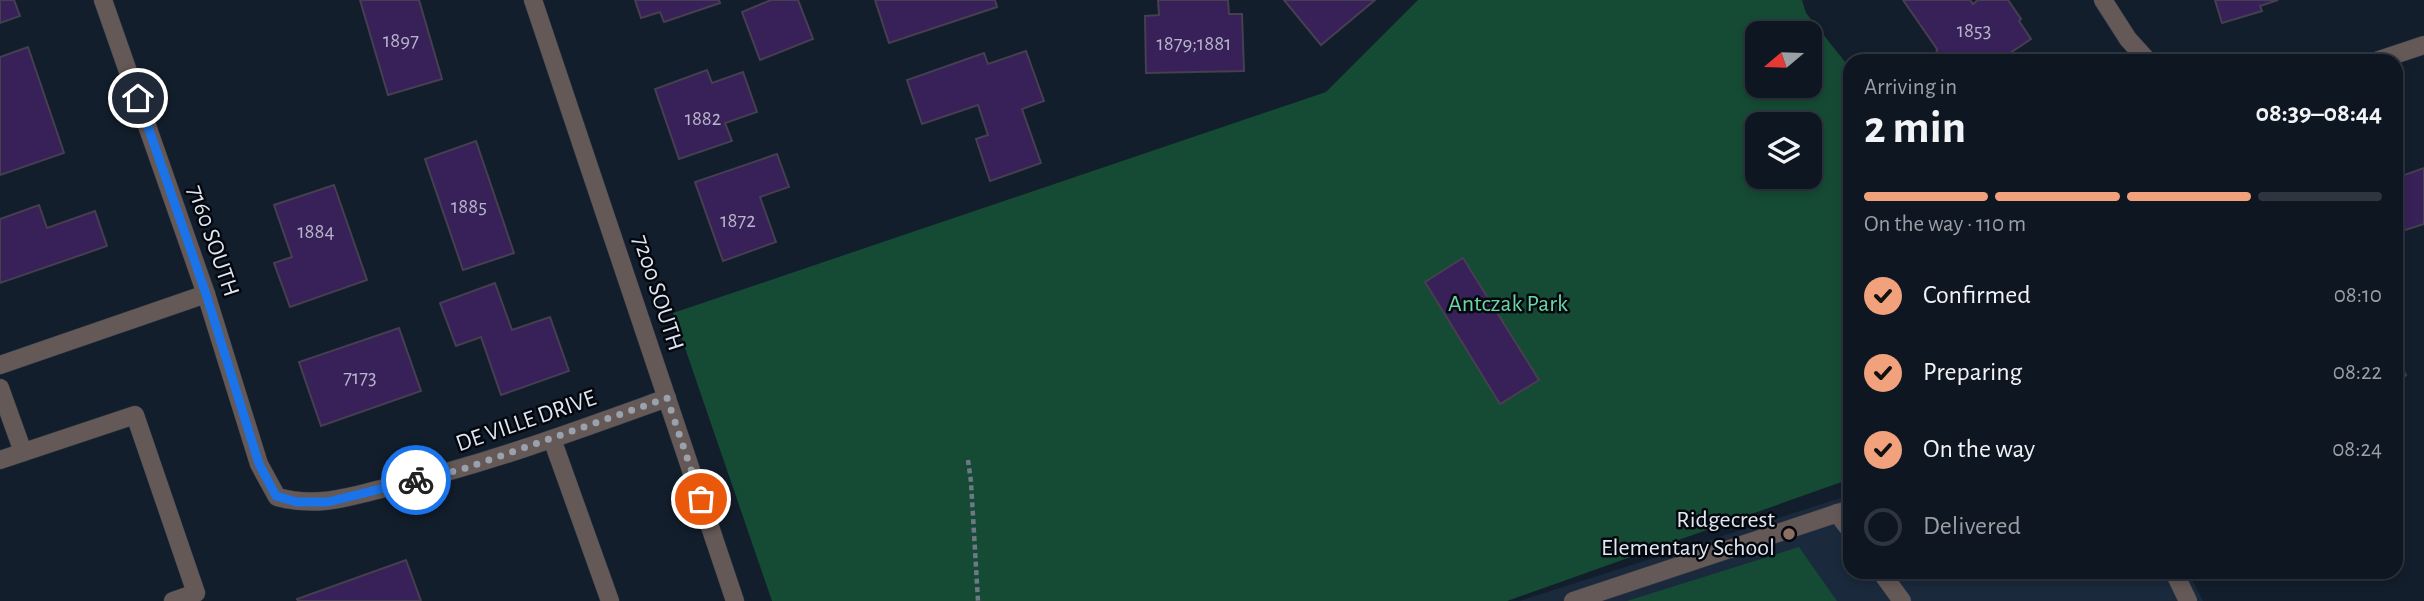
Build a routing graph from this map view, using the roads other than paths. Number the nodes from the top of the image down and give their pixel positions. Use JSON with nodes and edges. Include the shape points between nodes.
{"nodes":[{"id":1,"x":103,"y":0,"type":"edge"},
{"id":2,"x":533,"y":0,"type":"edge"},
{"id":3,"x":2103,"y":0,"type":"edge"},
{"id":4,"x":2423,"y":45,"type":"edge"},
{"id":5,"x":2142,"y":54,"type":"edge"},
{"id":6,"x":2397,"y":54,"type":"edge"},
{"id":7,"x":206,"y":294,"type":"junction"},
{"id":8,"x":0,"y":365,"type":"edge"},
{"id":9,"x":0,"y":388,"type":"edge"},
{"id":10,"x":667,"y":398,"type":"junction"},
{"id":11,"x":552,"y":439,"type":"junction"},
{"id":12,"x":23,"y":452,"type":"junction"},
{"id":13,"x":0,"y":460,"type":"edge"},
{"id":14,"x":276,"y":496,"type":"joint"},
{"id":15,"x":1843,"y":511,"type":"edge"},
{"id":16,"x":1886,"y":579,"type":"edge"},
{"id":17,"x":2177,"y":579,"type":"edge"},
{"id":18,"x":173,"y":601,"type":"edge"},
{"id":19,"x":610,"y":601,"type":"edge"},
{"id":20,"x":735,"y":601,"type":"edge"},
{"id":21,"x":1573,"y":601,"type":"edge"},
{"id":22,"x":1902,"y":601,"type":"edge"},
{"id":23,"x":2188,"y":601,"type":"edge"}],
"edges":[{"from":1,"to":7,"type":"street","name":"7160 SOUTH"},
{"from":2,"to":10,"type":"street","name":"7200 SOUTH"},
{"from":3,"to":5,"type":"street"},
{"from":4,"to":6,"type":"street"},
{"from":7,"to":8,"type":"street"},
{"from":7,"to":14,"type":"street","name":"7160 SOUTH","via":[[259,464]]},
{"from":9,"to":12,"type":"street"},
{"from":10,"to":11,"type":"street","name":"DE VILLE DRIVE"},
{"from":10,"to":20,"type":"street","name":"7200 SOUTH"},
{"from":11,"to":14,"type":"street","name":"DE VILLE DRIVE","via":[[463,469],[328,502],[297,502]]},
{"from":11,"to":19,"type":"street"},
{"from":12,"to":13,"type":"street"},
{"from":12,"to":18,"type":"street","via":[[135,415],[196,593]]},
{"from":15,"to":21,"type":"street"},
{"from":16,"to":22,"type":"street"},
{"from":17,"to":23,"type":"street"}]}
